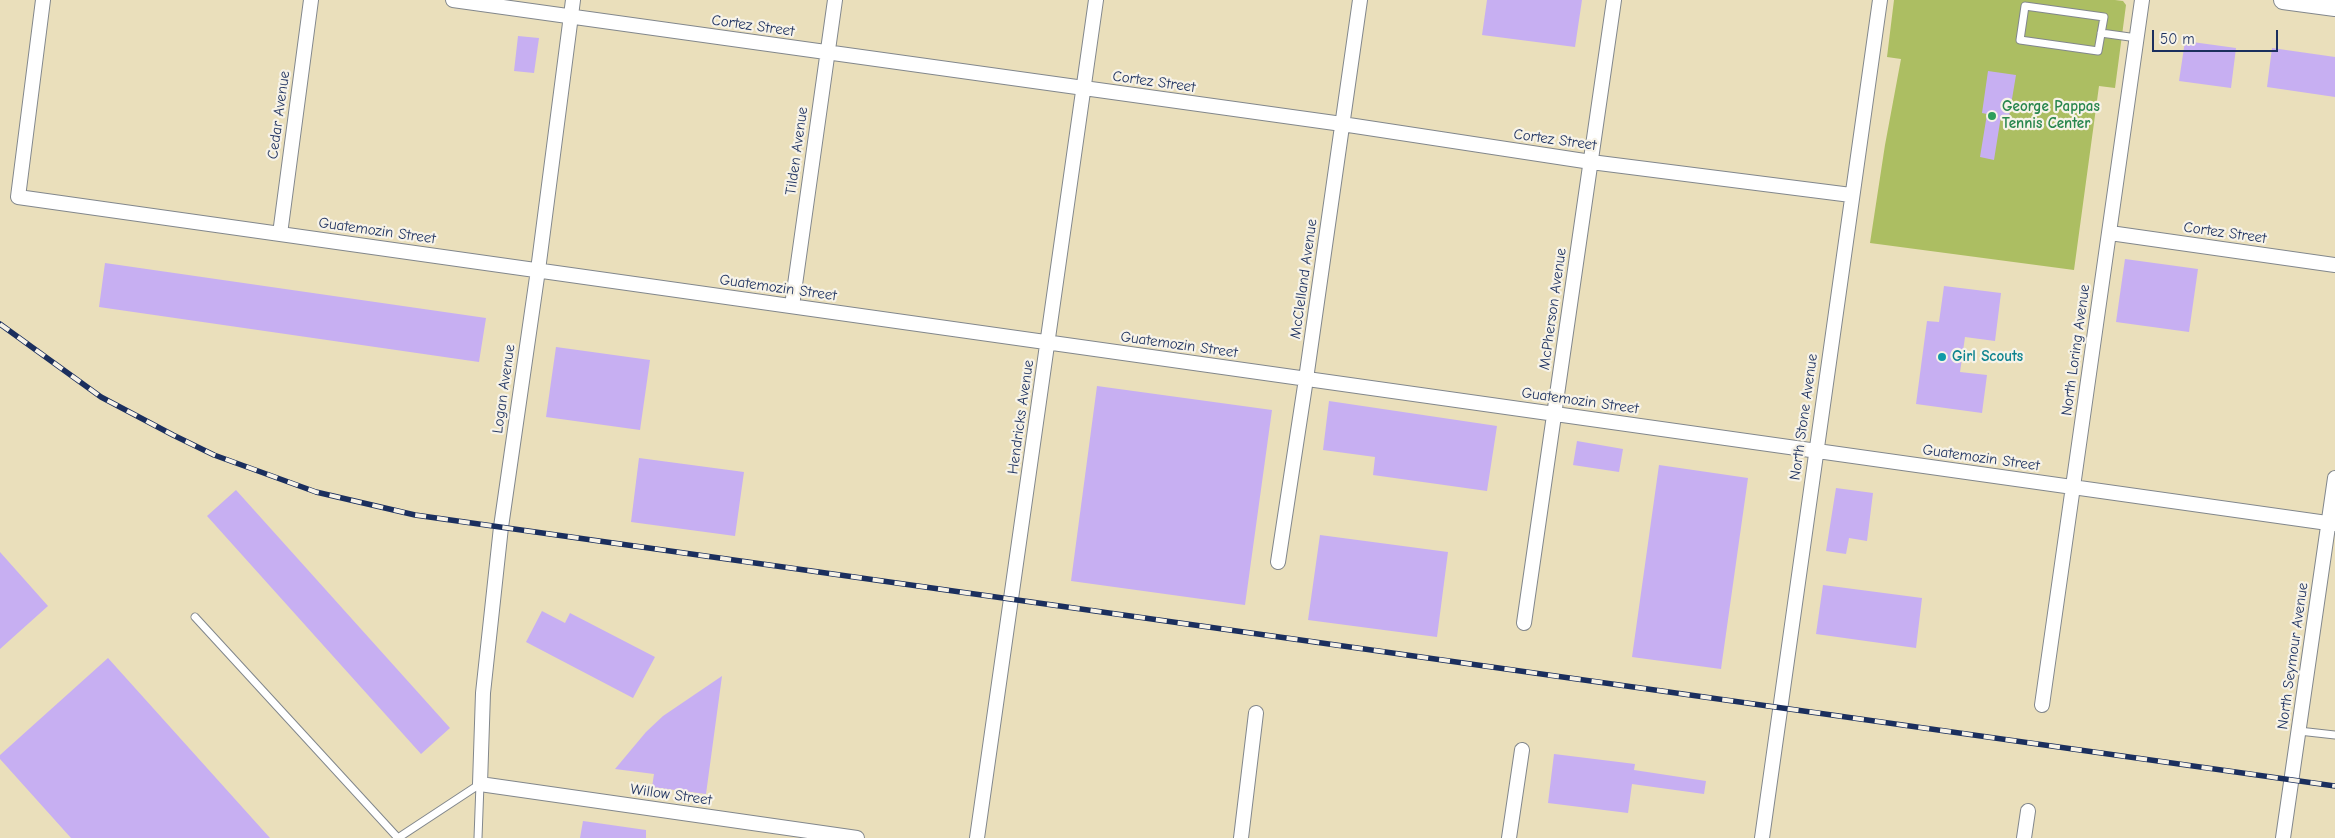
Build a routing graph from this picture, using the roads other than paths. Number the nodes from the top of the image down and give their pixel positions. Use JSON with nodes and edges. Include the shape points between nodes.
{"nodes":[{"id":1,"x":43,"y":0,"type":"edge"},
{"id":2,"x":311,"y":0,"type":"edge"},
{"id":3,"x":453,"y":0,"type":"edge"},
{"id":4,"x":573,"y":0,"type":"edge"},
{"id":5,"x":834,"y":0,"type":"edge"},
{"id":6,"x":1096,"y":0,"type":"edge"},
{"id":7,"x":1360,"y":0,"type":"edge"},
{"id":8,"x":1614,"y":0,"type":"edge"},
{"id":9,"x":1880,"y":0,"type":"edge"},
{"id":10,"x":2142,"y":0,"type":"edge"},
{"id":11,"x":2290,"y":0,"type":"edge"},
{"id":12,"x":2330,"y":5,"type":"edge"},
{"id":13,"x":571,"y":18,"type":"junction"},
{"id":14,"x":2101,"y":33,"type":"junction"},
{"id":15,"x":2137,"y":38,"type":"junction"},
{"id":16,"x":827,"y":53,"type":"junction"},
{"id":17,"x":1084,"y":89,"type":"junction"},
{"id":18,"x":1342,"y":124,"type":"junction"},
{"id":19,"x":1591,"y":162,"type":"junction"},
{"id":20,"x":1851,"y":195,"type":"junction"},
{"id":21,"x":2110,"y":233,"type":"junction"},
{"id":22,"x":280,"y":234,"type":"junction"},
{"id":23,"x":2335,"y":265,"type":"edge"},
{"id":24,"x":538,"y":270,"type":"junction"},
{"id":25,"x":792,"y":306,"type":"junction"},
{"id":26,"x":1048,"y":342,"type":"junction"},
{"id":27,"x":1306,"y":379,"type":"junction"},
{"id":28,"x":1555,"y":414,"type":"junction"},
{"id":29,"x":1816,"y":451,"type":"junction"},
{"id":30,"x":2335,"y":478,"type":"edge"},
{"id":31,"x":2072,"y":487,"type":"junction"},
{"id":32,"x":2332,"y":524,"type":"edge"},
{"id":33,"x":1278,"y":562,"type":"dead end"},
{"id":34,"x":195,"y":617,"type":"dead end"},
{"id":35,"x":1524,"y":622,"type":"dead end"},
{"id":36,"x":2042,"y":705,"type":"dead end"},
{"id":37,"x":1256,"y":713,"type":"dead end"},
{"id":38,"x":2299,"y":730,"type":"junction"},
{"id":39,"x":2335,"y":735,"type":"edge"},
{"id":40,"x":1522,"y":750,"type":"dead end"},
{"id":41,"x":480,"y":784,"type":"junction"},
{"id":42,"x":2028,"y":811,"type":"dead end"},
{"id":43,"x":398,"y":838,"type":"edge"},
{"id":44,"x":478,"y":838,"type":"edge"},
{"id":45,"x":857,"y":838,"type":"edge"},
{"id":46,"x":977,"y":838,"type":"edge"},
{"id":47,"x":1241,"y":838,"type":"edge"},
{"id":48,"x":1508,"y":838,"type":"edge"},
{"id":49,"x":1762,"y":838,"type":"edge"},
{"id":50,"x":2024,"y":838,"type":"edge"},
{"id":51,"x":2283,"y":838,"type":"edge"}],
"edges":[{"from":1,"to":22,"type":"street","name":"Guatemozin Street","via":[[18,197]]},
{"from":2,"to":22,"type":"street","name":"Cedar Avenue"},
{"from":3,"to":13,"type":"street","name":"Cortez Street"},
{"from":4,"to":13,"type":"street","name":"Logan Avenue"},
{"from":5,"to":16,"type":"street","name":"Tilden Avenue"},
{"from":6,"to":17,"type":"street","name":"Hendricks Avenue"},
{"from":7,"to":18,"type":"street","name":"McClelland Avenue"},
{"from":8,"to":19,"type":"street","name":"McPherson Avenue"},
{"from":9,"to":20,"type":"street","name":"North Stone Avenue"},
{"from":10,"to":15,"type":"street","name":"North Loring Avenue"},
{"from":11,"to":12,"type":"street"},
{"from":13,"to":16,"type":"street","name":"Cortez Street"},
{"from":13,"to":24,"type":"street","name":"Logan Avenue"},
{"from":14,"to":14,"type":"lane","via":[[2098,52],[2020,40],[2025,6],[2104,17]]},
{"from":14,"to":15,"type":"lane"},
{"from":15,"to":21,"type":"street","name":"North Loring Avenue"},
{"from":16,"to":17,"type":"street","name":"Cortez Street"},
{"from":16,"to":25,"type":"street","name":"Tilden Avenue"},
{"from":17,"to":18,"type":"street","name":"Cortez Street"},
{"from":17,"to":26,"type":"street","name":"Hendricks Avenue"},
{"from":18,"to":19,"type":"street","name":"Cortez Street"},
{"from":18,"to":27,"type":"street","name":"McClelland Avenue"},
{"from":19,"to":20,"type":"street","name":"Cortez Street"},
{"from":19,"to":28,"type":"street","name":"McPherson Avenue"},
{"from":20,"to":29,"type":"street","name":"North Stone Avenue"},
{"from":21,"to":23,"type":"street","name":"Cortez Street"},
{"from":21,"to":31,"type":"street","name":"North Loring Avenue"},
{"from":22,"to":24,"type":"street","name":"Guatemozin Street"},
{"from":24,"to":25,"type":"street","name":"Guatemozin Street"},
{"from":24,"to":41,"type":"street","name":"Logan Avenue","via":[[500,533],[483,693]]},
{"from":25,"to":26,"type":"street","name":"Guatemozin Street"},
{"from":26,"to":27,"type":"street","name":"Guatemozin Street"},
{"from":26,"to":46,"type":"street","name":"Hendricks Avenue"},
{"from":27,"to":28,"type":"street","name":"Guatemozin Street"},
{"from":27,"to":33,"type":"street","name":"McClelland Avenue"},
{"from":28,"to":29,"type":"street","name":"Guatemozin Street"},
{"from":28,"to":35,"type":"street","name":"McPherson Avenue"},
{"from":29,"to":31,"type":"street","name":"Guatemozin Street"},
{"from":29,"to":49,"type":"street","name":"North Stone Avenue"},
{"from":30,"to":32,"type":"street","name":"North Seymour Avenue"},
{"from":31,"to":32,"type":"street","name":"Guatemozin Street"},
{"from":31,"to":36,"type":"street","name":"North Loring Avenue"},
{"from":32,"to":38,"type":"street","name":"North Seymour Avenue"},
{"from":34,"to":43,"type":"lane"},
{"from":37,"to":47,"type":"street"},
{"from":38,"to":39,"type":"lane"},
{"from":38,"to":51,"type":"street","name":"North Seymour Avenue"},
{"from":40,"to":48,"type":"street"},
{"from":41,"to":43,"type":"lane"},
{"from":41,"to":44,"type":"lane"},
{"from":41,"to":45,"type":"street","name":"Willow Street"},
{"from":42,"to":50,"type":"street"}]}
